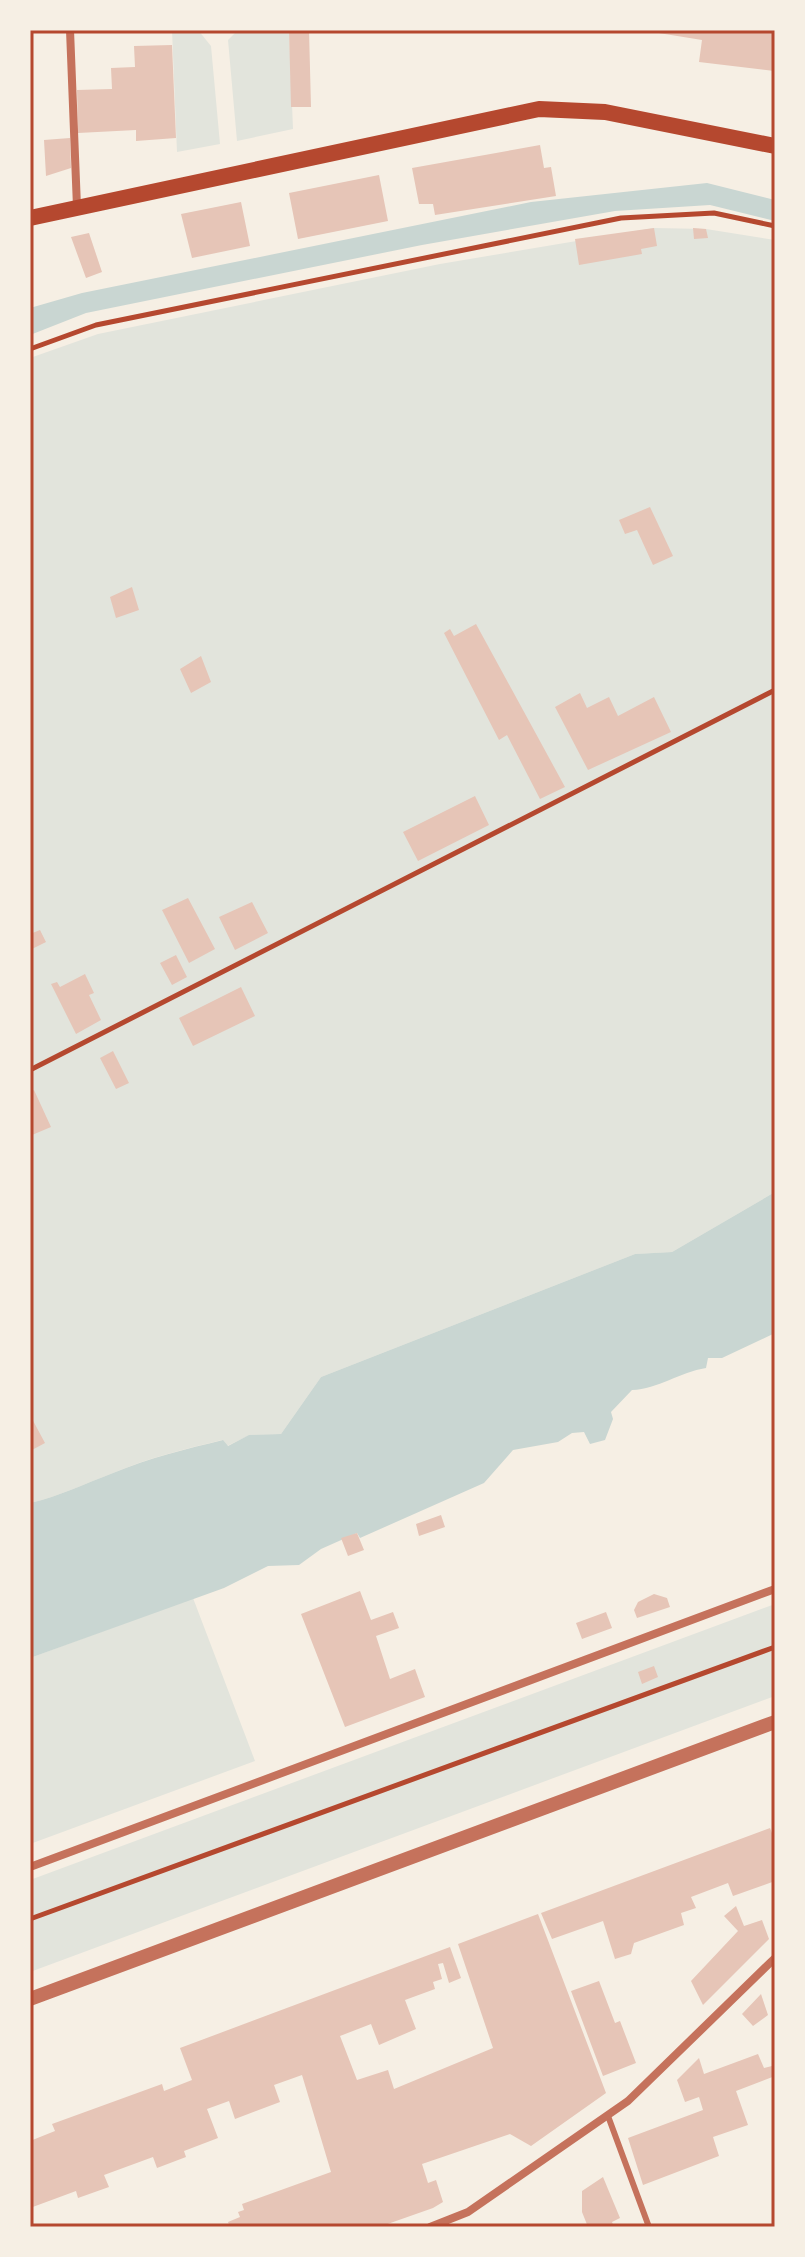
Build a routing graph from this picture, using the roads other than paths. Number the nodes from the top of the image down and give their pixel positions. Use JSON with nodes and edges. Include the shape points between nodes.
{"nodes":[{"id":1,"x":70,"y":30,"type":"edge"},
{"id":2,"x":775,"y":146,"type":"edge"},
{"id":3,"x":77,"y":207,"type":"junction"},
{"id":4,"x":30,"y":218,"type":"edge"},
{"id":5,"x":775,"y":1589,"type":"edge"},
{"id":6,"x":775,"y":1722,"type":"edge"},
{"id":7,"x":30,"y":1867,"type":"edge"},
{"id":8,"x":775,"y":1958,"type":"edge"},
{"id":9,"x":30,"y":1999,"type":"edge"},
{"id":10,"x":608,"y":2116,"type":"junction"},
{"id":11,"x":430,"y":2227,"type":"edge"},
{"id":12,"x":649,"y":2227,"type":"edge"}],
"edges":[{"from":1,"to":3,"type":"street"},
{"from":2,"to":3,"type":"main road","via":[[605,112],[539,109]]},
{"from":3,"to":4,"type":"main road"},
{"from":5,"to":7,"type":"street"},
{"from":6,"to":9,"type":"street"},
{"from":8,"to":10,"type":"street","via":[[642,2090]]},
{"from":10,"to":11,"type":"street","via":[[468,2212]]},
{"from":10,"to":12,"type":"lane"}]}
